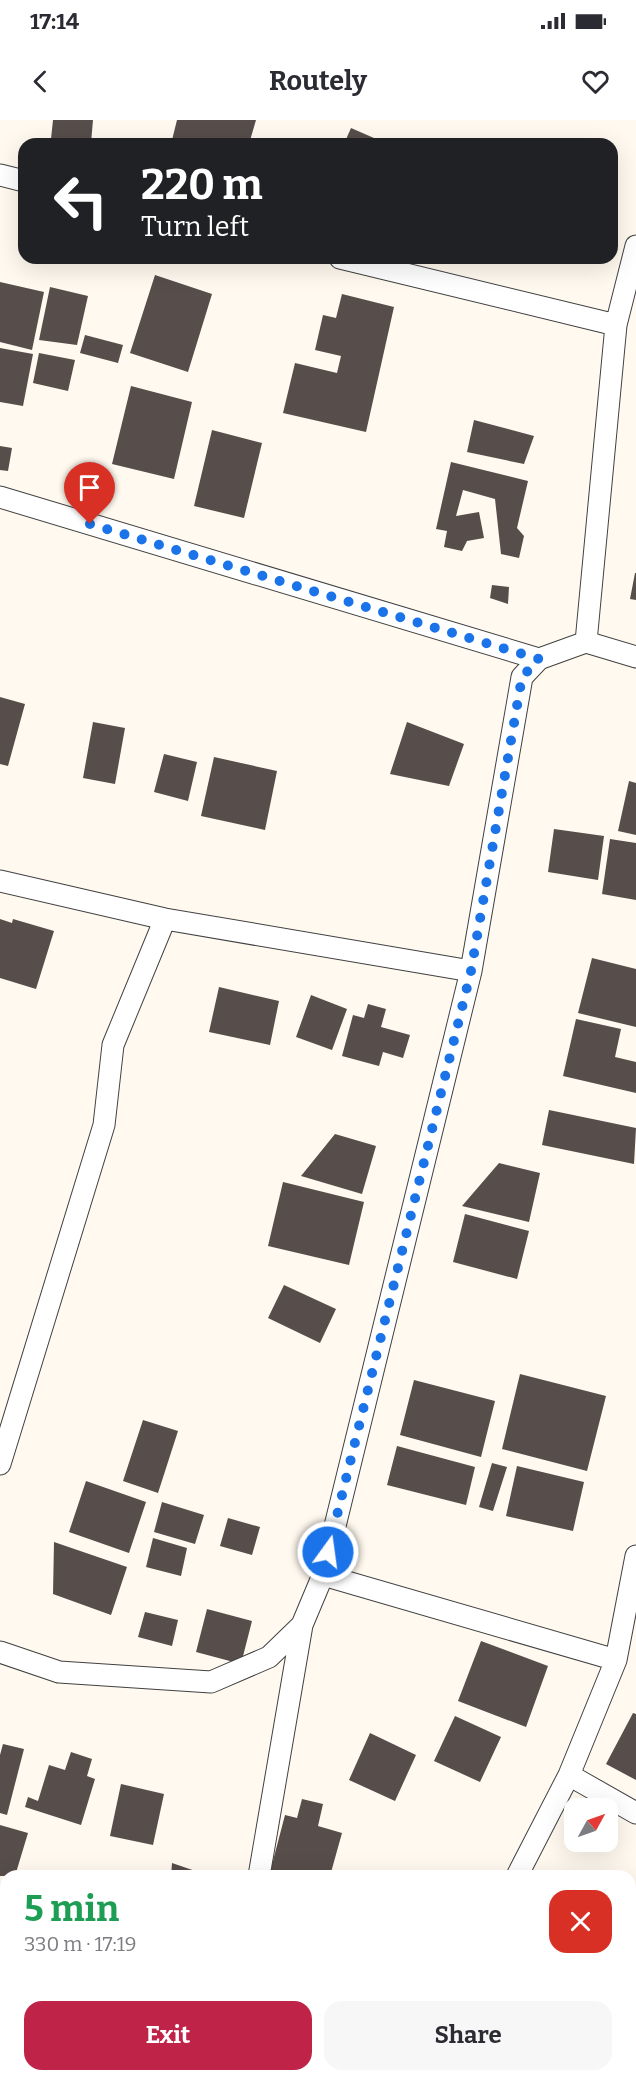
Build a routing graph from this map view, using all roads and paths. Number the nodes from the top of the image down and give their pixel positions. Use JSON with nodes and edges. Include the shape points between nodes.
{"nodes":[{"id":1,"x":0,"y":176,"type":"edge"},
{"id":2,"x":18,"y":180,"type":"edge"},
{"id":3,"x":636,"y":246,"type":"edge"},
{"id":4,"x":365,"y":264,"type":"edge"},
{"id":5,"x":630,"y":297,"type":"edge"},
{"id":6,"x":616,"y":325,"type":"junction"},
{"id":7,"x":0,"y":496,"type":"edge"},
{"id":8,"x":586,"y":642,"type":"junction"},
{"id":9,"x":636,"y":657,"type":"edge"},
{"id":10,"x":539,"y":659,"type":"junction"},
{"id":11,"x":0,"y":880,"type":"edge"},
{"id":12,"x":165,"y":919,"type":"junction"},
{"id":13,"x":471,"y":971,"type":"junction"},
{"id":14,"x":0,"y":1464,"type":"edge"},
{"id":15,"x":636,"y":1556,"type":"edge"},
{"id":16,"x":323,"y":1575,"type":"junction"},
{"id":17,"x":302,"y":1625,"type":"junction"},
{"id":18,"x":0,"y":1652,"type":"edge"},
{"id":19,"x":616,"y":1660,"type":"junction"},
{"id":20,"x":569,"y":1775,"type":"junction"},
{"id":21,"x":636,"y":1813,"type":"edge"},
{"id":22,"x":260,"y":1870,"type":"edge"},
{"id":23,"x":520,"y":1870,"type":"edge"}],
"edges":[{"from":1,"to":2,"type":"street"},
{"from":3,"to":5,"type":"street"},
{"from":4,"to":6,"type":"street"},
{"from":5,"to":6,"type":"street"},
{"from":6,"to":8,"type":"street"},
{"from":7,"to":10,"type":"street"},
{"from":8,"to":9,"type":"street"},
{"from":8,"to":10,"type":"street"},
{"from":10,"to":13,"type":"street","via":[[522,677]]},
{"from":11,"to":12,"type":"street"},
{"from":12,"to":13,"type":"street"},
{"from":12,"to":14,"type":"street","via":[[113,1045],[104,1125]]},
{"from":13,"to":16,"type":"street"},
{"from":15,"to":19,"type":"street"},
{"from":16,"to":17,"type":"street"},
{"from":16,"to":19,"type":"street"},
{"from":17,"to":18,"type":"street","via":[[269,1657],[211,1682],[59,1672]]},
{"from":17,"to":22,"type":"street"},
{"from":19,"to":20,"type":"street"},
{"from":20,"to":21,"type":"street"},
{"from":20,"to":23,"type":"street"}]}
